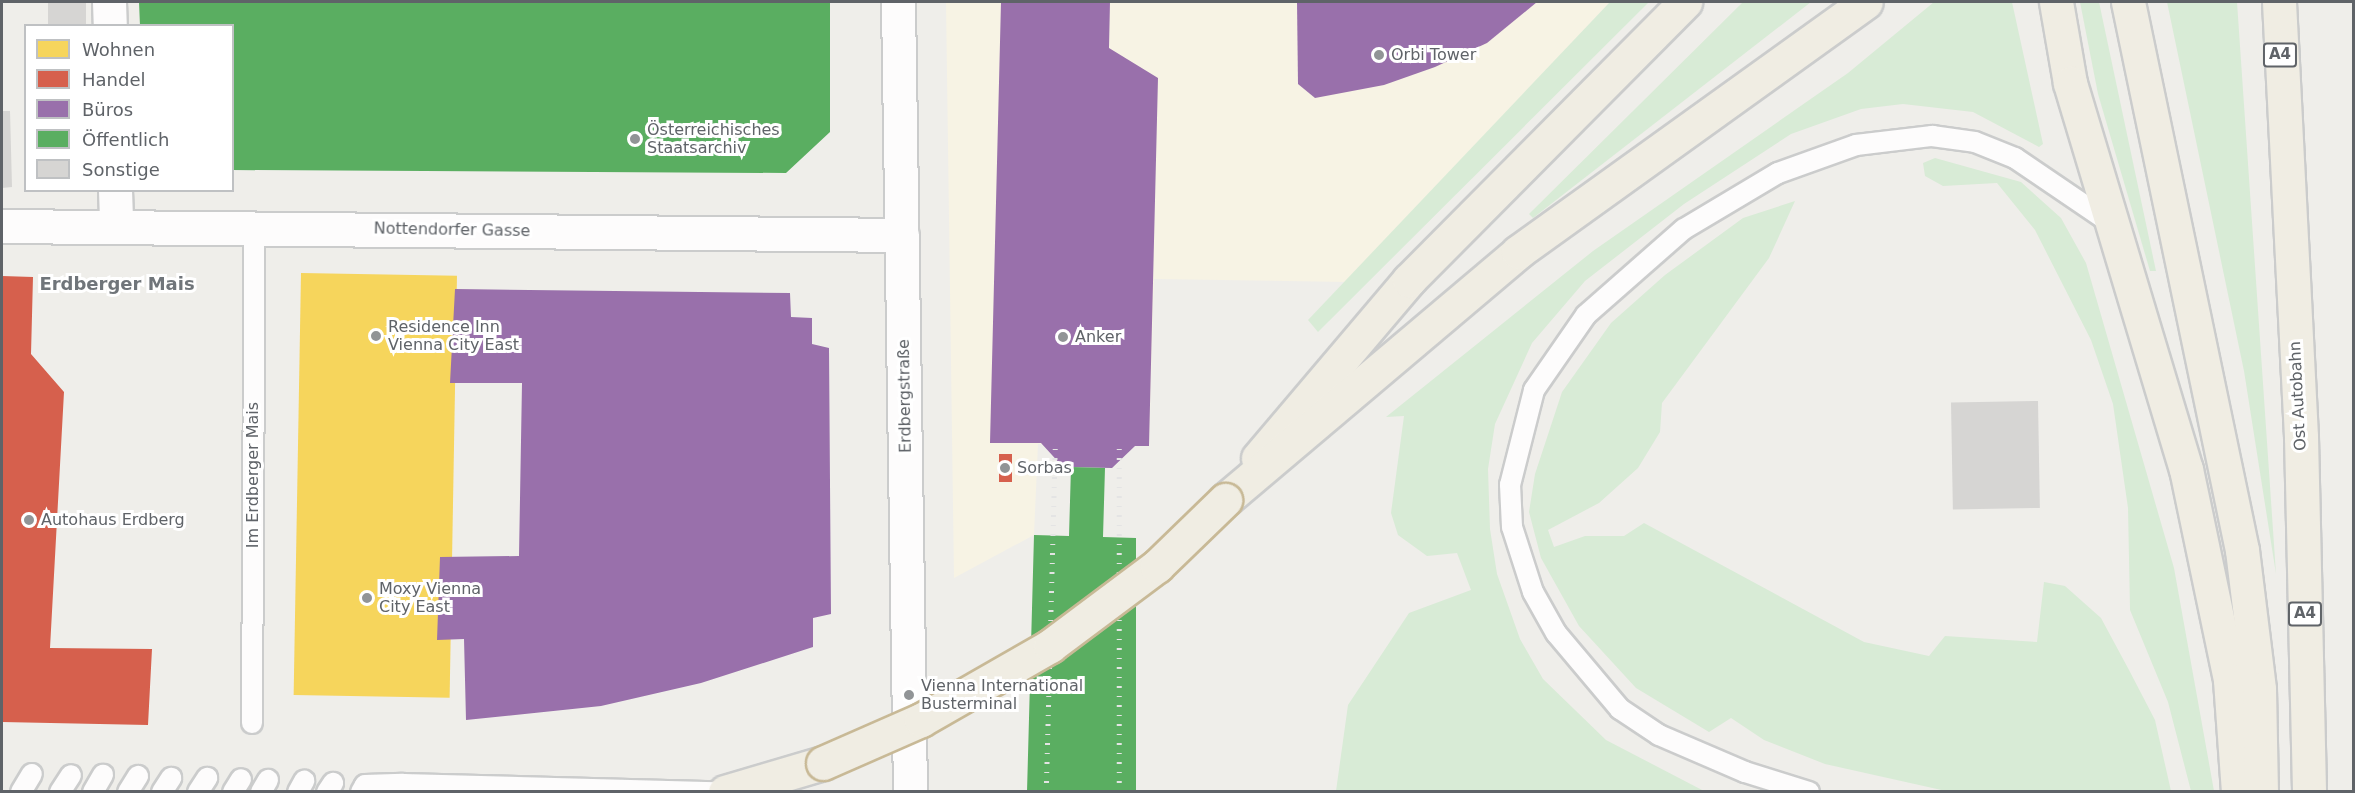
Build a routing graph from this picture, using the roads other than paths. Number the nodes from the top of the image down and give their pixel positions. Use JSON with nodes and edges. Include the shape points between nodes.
{"nodes":[{"id":1,"x":110,"y":2,"type":"edge"},
{"id":2,"x":898,"y":2,"type":"edge"},
{"id":3,"x":1685,"y":2,"type":"edge"},
{"id":4,"x":1866,"y":2,"type":"edge"},
{"id":5,"x":2056,"y":2,"type":"edge"},
{"id":6,"x":2128,"y":2,"type":"edge"},
{"id":7,"x":2279,"y":2,"type":"edge"},
{"id":8,"x":110,"y":24,"type":"edge"},
{"id":9,"x":115,"y":192,"type":"edge"},
{"id":10,"x":2112,"y":224,"type":"junction"},
{"id":11,"x":2,"y":226,"type":"edge"},
{"id":12,"x":116,"y":227,"type":"junction"},
{"id":13,"x":255,"y":228,"type":"junction"},
{"id":14,"x":902,"y":235,"type":"junction"},
{"id":15,"x":1225,"y":500,"type":"junction"},
{"id":16,"x":252,"y":723,"type":"dead end"},
{"id":17,"x":32,"y":774,"type":"dead end"},
{"id":18,"x":382,"y":788,"type":"edge"},
{"id":19,"x":21,"y":792,"type":"edge"},
{"id":20,"x":361,"y":792,"type":"edge"},
{"id":21,"x":715,"y":792,"type":"edge"},
{"id":22,"x":725,"y":792,"type":"edge"},
{"id":23,"x":910,"y":792,"type":"edge"},
{"id":24,"x":1809,"y":792,"type":"edge"},
{"id":25,"x":2238,"y":792,"type":"edge"},
{"id":26,"x":2261,"y":792,"type":"edge"},
{"id":27,"x":2309,"y":792,"type":"edge"}],
"edges":[{"from":1,"to":8,"type":"street"},
{"from":2,"to":14,"type":"street","name":"Erdbergstraße"},
{"from":3,"to":15,"type":"highway","via":[[1409,280],[1312,387]]},
{"from":4,"to":15,"type":"highway","via":[[1518,252],[1336,411]]},
{"from":5,"to":10,"type":"highway","via":[[2070,83]]},
{"from":6,"to":26,"type":"highway","via":[[2237,516],[2259,689]]},
{"from":7,"to":27,"type":"highway","name":"Ost Autobahn","number":"A4","via":[[2301,437]]},
{"from":9,"to":12,"type":"street"},
{"from":10,"to":24,"type":"lane","via":[[2015,158],[1975,142],[1898,138],[1824,154],[1778,173],[1684,229],[1586,315],[1534,390],[1510,485],[1520,559],[1556,633],[1620,709],[1659,735],[1744,772]]},
{"from":10,"to":25,"type":"highway","via":[[2186,469],[2210,572],[2230,680]]},
{"from":11,"to":12,"type":"street","name":"Nottendorfer Gasse"},
{"from":12,"to":13,"type":"street","name":"Nottendorfer Gasse"},
{"from":13,"to":14,"type":"street","name":"Nottendorfer Gasse"},
{"from":13,"to":16,"type":"lane","name":"Im Erdberger Mais"},
{"from":14,"to":23,"type":"street","name":"Erdbergstraße"},
{"from":15,"to":22,"type":"highway","bridge":true,"via":[[1106,606],[988,684],[823,763]]},
{"from":17,"to":19,"type":"lane"},
{"from":18,"to":20,"type":"lane","via":[[365,785]]},
{"from":18,"to":21,"type":"lane"}]}
